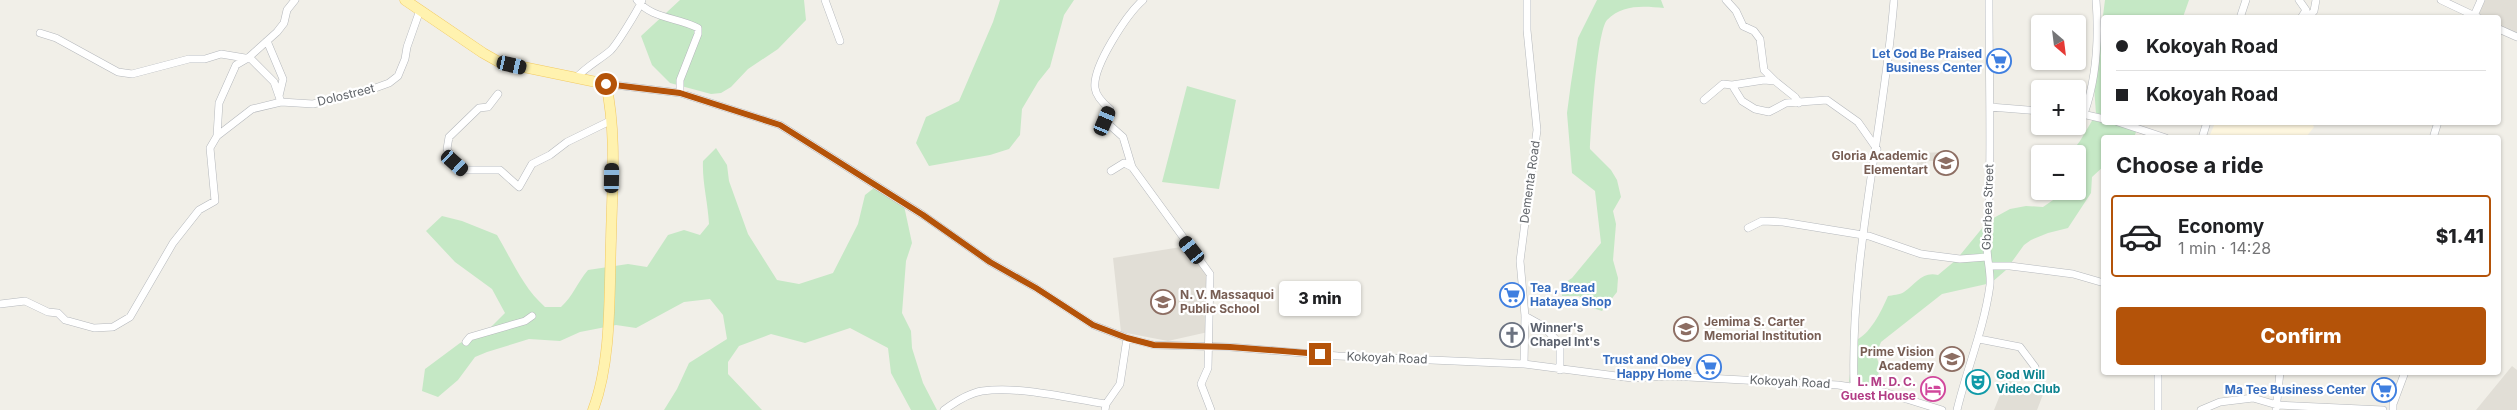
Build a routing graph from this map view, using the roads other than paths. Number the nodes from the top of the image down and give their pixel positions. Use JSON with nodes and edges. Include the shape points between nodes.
{"nodes":[{"id":1,"x":294,"y":0,"type":"edge"},
{"id":2,"x":825,"y":0,"type":"edge"},
{"id":3,"x":1143,"y":0,"type":"edge"},
{"id":4,"x":1527,"y":0,"type":"edge"},
{"id":5,"x":1726,"y":0,"type":"edge"},
{"id":6,"x":1894,"y":0,"type":"edge"},
{"id":7,"x":1989,"y":0,"type":"edge"},
{"id":8,"x":2096,"y":0,"type":"edge"},
{"id":9,"x":2246,"y":0,"type":"edge"},
{"id":10,"x":2299,"y":0,"type":"edge"},
{"id":11,"x":2316,"y":0,"type":"edge"},
{"id":12,"x":2441,"y":0,"type":"edge"},
{"id":13,"x":2481,"y":0,"type":"edge"},
{"id":14,"x":640,"y":2,"type":"edge"},
{"id":15,"x":412,"y":4,"type":"edge"},
{"id":16,"x":2241,"y":15,"type":"edge"},
{"id":17,"x":2303,"y":15,"type":"edge"},
{"id":18,"x":2311,"y":15,"type":"edge"},
{"id":19,"x":2473,"y":15,"type":"edge"},
{"id":20,"x":2475,"y":15,"type":"edge"},
{"id":21,"x":2501,"y":30,"type":"edge"},
{"id":22,"x":40,"y":33,"type":"dead end"},
{"id":23,"x":2517,"y":37,"type":"edge"},
{"id":24,"x":267,"y":41,"type":"junction"},
{"id":25,"x":840,"y":41,"type":"dead end"},
{"id":26,"x":248,"y":58,"type":"junction"},
{"id":27,"x":576,"y":78,"type":"junction"},
{"id":28,"x":1775,"y":81,"type":"junction"},
{"id":29,"x":606,"y":84,"type":"junction"},
{"id":30,"x":1732,"y":84,"type":"junction"},
{"id":31,"x":680,"y":93,"type":"junction"},
{"id":32,"x":498,"y":94,"type":"dead end"},
{"id":33,"x":280,"y":99,"type":"junction"},
{"id":34,"x":1704,"y":100,"type":"dead end"},
{"id":35,"x":1798,"y":103,"type":"junction"},
{"id":36,"x":2086,"y":104,"type":"edge"},
{"id":37,"x":1990,"y":107,"type":"junction"},
{"id":38,"x":2031,"y":111,"type":"edge"},
{"id":39,"x":2086,"y":115,"type":"edge"},
{"id":40,"x":2101,"y":118,"type":"edge"},
{"id":41,"x":612,"y":120,"type":"junction"},
{"id":42,"x":2127,"y":125,"type":"edge"},
{"id":43,"x":2157,"y":135,"type":"edge"},
{"id":44,"x":217,"y":136,"type":"junction"},
{"id":45,"x":1877,"y":149,"type":"junction"},
{"id":46,"x":1132,"y":167,"type":"junction"},
{"id":47,"x":1111,"y":171,"type":"dead end"},
{"id":48,"x":1748,"y":228,"type":"dead end"},
{"id":49,"x":1864,"y":236,"type":"junction"},
{"id":50,"x":1987,"y":257,"type":"junction"},
{"id":51,"x":1989,"y":266,"type":"junction"},
{"id":52,"x":2101,"y":282,"type":"edge"},
{"id":53,"x":0,"y":304,"type":"edge"},
{"id":54,"x":532,"y":316,"type":"dead end"},
{"id":55,"x":1524,"y":316,"type":"junction"},
{"id":56,"x":1127,"y":338,"type":"junction"},
{"id":57,"x":1979,"y":339,"type":"junction"},
{"id":58,"x":466,"y":342,"type":"dead end"},
{"id":59,"x":1208,"y":346,"type":"junction"},
{"id":60,"x":1524,"y":364,"type":"junction"},
{"id":61,"x":2034,"y":367,"type":"dead end"},
{"id":62,"x":1560,"y":370,"type":"junction"},
{"id":63,"x":2158,"y":375,"type":"edge"},
{"id":64,"x":2280,"y":375,"type":"edge"},
{"id":65,"x":2404,"y":375,"type":"edge"},
{"id":66,"x":1854,"y":386,"type":"junction"},
{"id":67,"x":1106,"y":407,"type":"edge"},
{"id":68,"x":2277,"y":407,"type":"edge"},
{"id":69,"x":593,"y":410,"type":"edge"},
{"id":70,"x":944,"y":410,"type":"edge"},
{"id":71,"x":1211,"y":410,"type":"edge"},
{"id":72,"x":1942,"y":410,"type":"edge"},
{"id":73,"x":1957,"y":410,"type":"edge"},
{"id":74,"x":2158,"y":410,"type":"edge"},
{"id":75,"x":2201,"y":410,"type":"edge"},
{"id":76,"x":2383,"y":410,"type":"edge"},
{"id":77,"x":2393,"y":410,"type":"edge"}],
"edges":[{"from":1,"to":24,"type":"street","via":[[284,23]]},
{"from":2,"to":25,"type":"street"},
{"from":3,"to":46,"type":"street","via":[[1119,28],[1095,74],[1095,90],[1102,103],[1110,109],[1105,121],[1123,137]]},
{"from":4,"to":55,"type":"street","name":"Dementa Road","via":[[1537,130],[1520,261]]},
{"from":5,"to":28,"type":"street","via":[[1736,10],[1743,26],[1760,38],[1764,70]]},
{"from":6,"to":45,"type":"street"},
{"from":7,"to":37,"type":"street","name":"Gbarbea Street"},
{"from":8,"to":36,"type":"street","via":[[2098,28],[2093,89]]},
{"from":9,"to":16,"type":"street"},
{"from":10,"to":17,"type":"street","via":[[2306,10]]},
{"from":11,"to":18,"type":"street"},
{"from":12,"to":19,"type":"street"},
{"from":13,"to":20,"type":"street"},
{"from":14,"to":27,"type":"street","via":[[610,51]]},
{"from":14,"to":31,"type":"street","via":[[654,15],[673,18],[698,28],[680,80]]},
{"from":15,"to":27,"type":"main road","name":"Kokoyah Road","via":[[499,62]]},
{"from":15,"to":33,"type":"street","name":"Dolostreet","via":[[405,59],[398,76],[389,83],[313,104]]},
{"from":21,"to":23,"type":"street"},
{"from":22,"to":26,"type":"street","via":[[56,38],[118,72],[132,74],[221,54]]},
{"from":24,"to":26,"type":"street"},
{"from":24,"to":33,"type":"street","via":[[283,79]]},
{"from":26,"to":33,"type":"street","via":[[274,82]]},
{"from":26,"to":44,"type":"street","via":[[236,66],[222,94]]},
{"from":27,"to":29,"type":"main road","name":"Kokoyah Road"},
{"from":28,"to":30,"type":"street"},
{"from":28,"to":35,"type":"street"},
{"from":29,"to":31,"type":"street","name":"Kokoyah Road"},
{"from":29,"to":41,"type":"main road"},
{"from":30,"to":34,"type":"street","via":[[1723,84]]},
{"from":30,"to":35,"type":"street","via":[[1742,101],[1755,109],[1769,112],[1786,103]]},
{"from":31,"to":56,"type":"street","name":"Kokoyah Road","via":[[780,125],[923,215],[990,262],[1093,325]]},
{"from":32,"to":41,"type":"street","via":[[488,107],[479,108],[449,137],[447,149],[463,170],[500,170],[519,187],[532,164]]},
{"from":33,"to":44,"type":"street","name":"Dolostreet","via":[[252,110]]},
{"from":35,"to":45,"type":"street","via":[[1827,100],[1858,122]]},
{"from":37,"to":38,"type":"street"},
{"from":37,"to":50,"type":"street","name":"Gbarbea Street"},
{"from":39,"to":40,"type":"street"},
{"from":41,"to":69,"type":"main road","via":[[609,300],[601,391]]},
{"from":42,"to":43,"type":"street"},
{"from":44,"to":53,"type":"street","via":[[210,148],[215,201],[199,210],[173,243],[130,317],[113,327],[94,328],[65,320],[58,313],[25,301]]},
{"from":45,"to":49,"type":"street","via":[[1869,183]]},
{"from":46,"to":47,"type":"street","via":[[1124,163]]},
{"from":46,"to":59,"type":"street","via":[[1210,274]]},
{"from":48,"to":49,"type":"street","via":[[1762,221],[1783,222]]},
{"from":49,"to":50,"type":"street","via":[[1921,254],[1960,259]]},
{"from":49,"to":66,"type":"street","via":[[1856,302]]},
{"from":50,"to":51,"type":"street","name":"Gbarbea Street"},
{"from":51,"to":52,"type":"street","via":[[2073,274]]},
{"from":51,"to":57,"type":"street","name":"Gbarbea Street","via":[[1990,283]]},
{"from":54,"to":58,"type":"street","via":[[470,337]]},
{"from":55,"to":60,"type":"street","name":"Dementa Road"},
{"from":55,"to":62,"type":"street","via":[[1543,326],[1560,344]]},
{"from":56,"to":59,"type":"street","name":"Kokoyah Road","via":[[1154,345]]},
{"from":56,"to":67,"type":"street","via":[[1120,384]]},
{"from":57,"to":61,"type":"street","via":[[2020,347]]},
{"from":57,"to":73,"type":"street","name":"Gbarbea Street"},
{"from":59,"to":60,"type":"street","name":"Kokoyah Road","via":[[1338,356]]},
{"from":59,"to":71,"type":"street","via":[[1208,368],[1201,384]]},
{"from":60,"to":62,"type":"street","name":"Kokoyah Road"},
{"from":62,"to":66,"type":"street","name":"Kokoyah Road","via":[[1632,378],[1670,376]]},
{"from":63,"to":74,"type":"street"},
{"from":64,"to":68,"type":"street"},
{"from":65,"to":77,"type":"street"},
{"from":66,"to":72,"type":"street","name":"Kokoyah Road"},
{"from":67,"to":70,"type":"street","via":[[1034,393],[981,391],[956,401]]},
{"from":68,"to":75,"type":"street","via":[[2253,398],[2220,402]]},
{"from":68,"to":76,"type":"street"}]}
